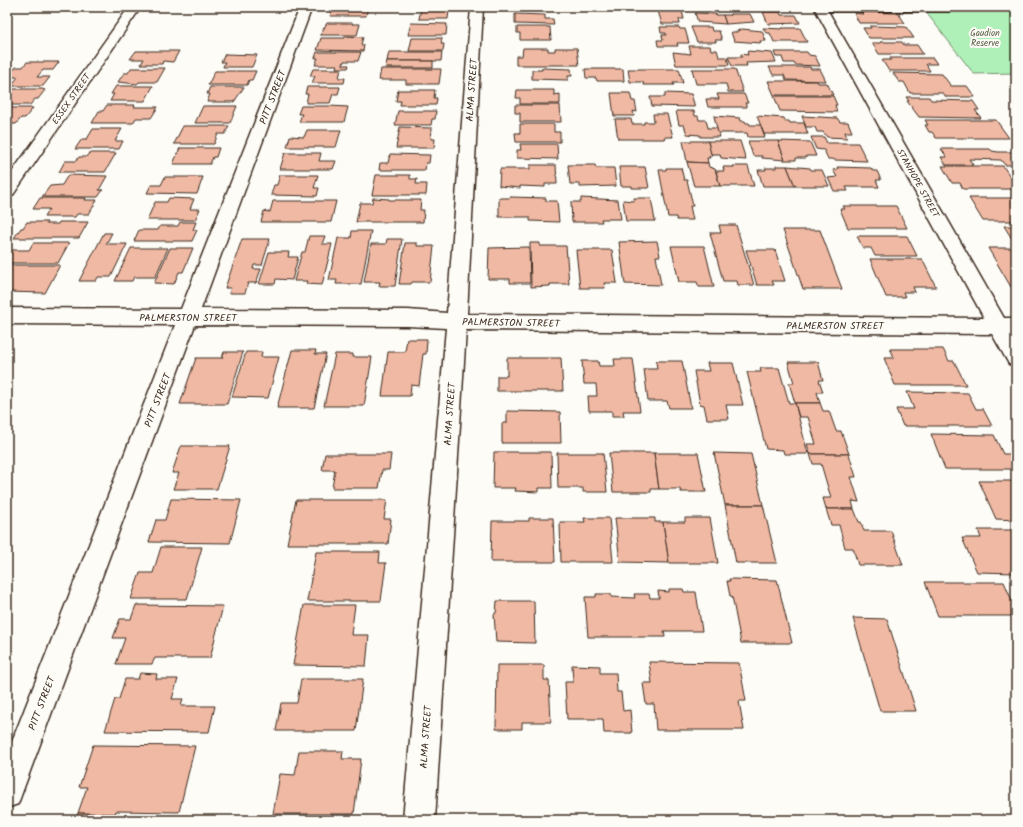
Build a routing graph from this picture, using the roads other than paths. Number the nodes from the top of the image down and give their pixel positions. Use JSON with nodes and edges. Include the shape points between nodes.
{"nodes":[{"id":1,"x":135,"y":7,"type":"edge"},
{"id":2,"x":306,"y":7,"type":"edge"},
{"id":3,"x":477,"y":7,"type":"edge"},
{"id":4,"x":820,"y":7,"type":"edge"},
{"id":5,"x":951,"y":7,"type":"edge"},
{"id":6,"x":7,"y":191,"type":"edge"},
{"id":7,"x":7,"y":316,"type":"edge"},
{"id":8,"x":188,"y":317,"type":"junction"},
{"id":9,"x":456,"y":321,"type":"junction"},
{"id":10,"x":1007,"y":326,"type":"edge"},
{"id":11,"x":1016,"y":358,"type":"edge"},
{"id":12,"x":7,"y":792,"type":"edge"},
{"id":13,"x":419,"y":820,"type":"edge"}],
"edges":[{"from":1,"to":6,"type":"street","name":"ESSEX STREET"},
{"from":2,"to":8,"type":"street","name":"PITT STREET"},
{"from":3,"to":9,"type":"street","name":"ALMA STREET"},
{"from":4,"to":5,"type":"street"},
{"from":4,"to":10,"type":"street","name":"STANHOPE STREET"},
{"from":7,"to":8,"type":"street","name":"PALMERSTON STREET"},
{"from":8,"to":9,"type":"street","name":"PALMERSTON STREET","via":[[408,318]]},
{"from":8,"to":12,"type":"street","name":"PITT STREET"},
{"from":9,"to":10,"type":"street","name":"PALMERSTON STREET"},
{"from":9,"to":13,"type":"street","name":"ALMA STREET"},
{"from":10,"to":11,"type":"street","name":"STANHOPE STREET"}]}
